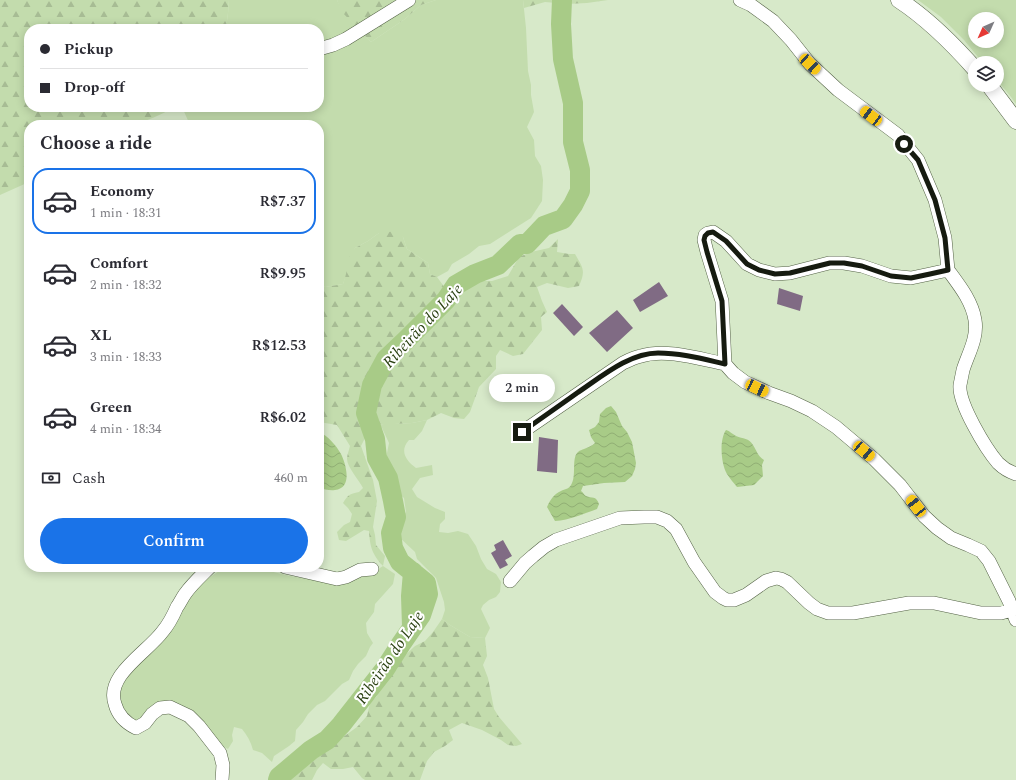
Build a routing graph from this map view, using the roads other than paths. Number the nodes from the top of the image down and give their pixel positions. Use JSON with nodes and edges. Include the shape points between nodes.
{"nodes":[{"id":1,"x":409,"y":0,"type":"edge"},
{"id":2,"x":740,"y":0,"type":"edge"},
{"id":3,"x":899,"y":0,"type":"edge"},
{"id":4,"x":324,"y":47,"type":"edge"},
{"id":5,"x":968,"y":62,"type":"edge"},
{"id":6,"x":994,"y":92,"type":"edge"},
{"id":7,"x":1016,"y":121,"type":"edge"},
{"id":8,"x":948,"y":270,"type":"junction"},
{"id":9,"x":725,"y":364,"type":"junction"},
{"id":10,"x":522,"y":432,"type":"dead end"},
{"id":11,"x":1016,"y":474,"type":"edge"},
{"id":12,"x":372,"y":569,"type":"dead end"},
{"id":13,"x":205,"y":572,"type":"edge"},
{"id":14,"x":307,"y":572,"type":"edge"},
{"id":15,"x":510,"y":581,"type":"dead end"},
{"id":16,"x":1014,"y":615,"type":"edge"},
{"id":17,"x":222,"y":780,"type":"edge"}],
"edges":[{"from":1,"to":4,"type":"street","via":[[346,39]]},
{"from":2,"to":8,"type":"street","via":[[773,21],[810,64],[838,90],[898,135],[918,160],[935,200],[945,238]]},
{"from":3,"to":5,"type":"main road","via":[[930,23]]},
{"from":6,"to":7,"type":"main road"},
{"from":8,"to":9,"type":"street","via":[[911,278],[891,276],[862,266],[830,263],[775,274],[747,264],[726,241],[713,232],[708,233],[704,240],[722,301]]},
{"from":8,"to":11,"type":"street","via":[[971,304],[975,321],[975,338],[962,371],[960,387],[965,405],[978,434],[999,464]]},
{"from":9,"to":10,"type":"street","via":[[680,354],[642,355],[623,363]]},
{"from":9,"to":16,"type":"street","via":[[745,382],[791,400],[836,427],[900,485],[924,516],[937,528],[951,538],[981,551],[989,561]]},
{"from":12,"to":14,"type":"street","via":[[360,570],[337,579]]},
{"from":13,"to":17,"type":"street","via":[[184,594],[163,632],[131,662],[116,683],[112,697],[121,717],[136,728],[144,724],[160,708],[170,707],[189,716],[220,753],[223,765]]},
{"from":15,"to":16,"type":"street","via":[[525,563],[556,540],[620,518],[657,517],[676,529],[694,562],[715,592],[727,600],[746,595],[766,581],[776,578],[788,582],[817,610],[828,613],[853,613],[909,603],[934,603],[981,613]]}]}
